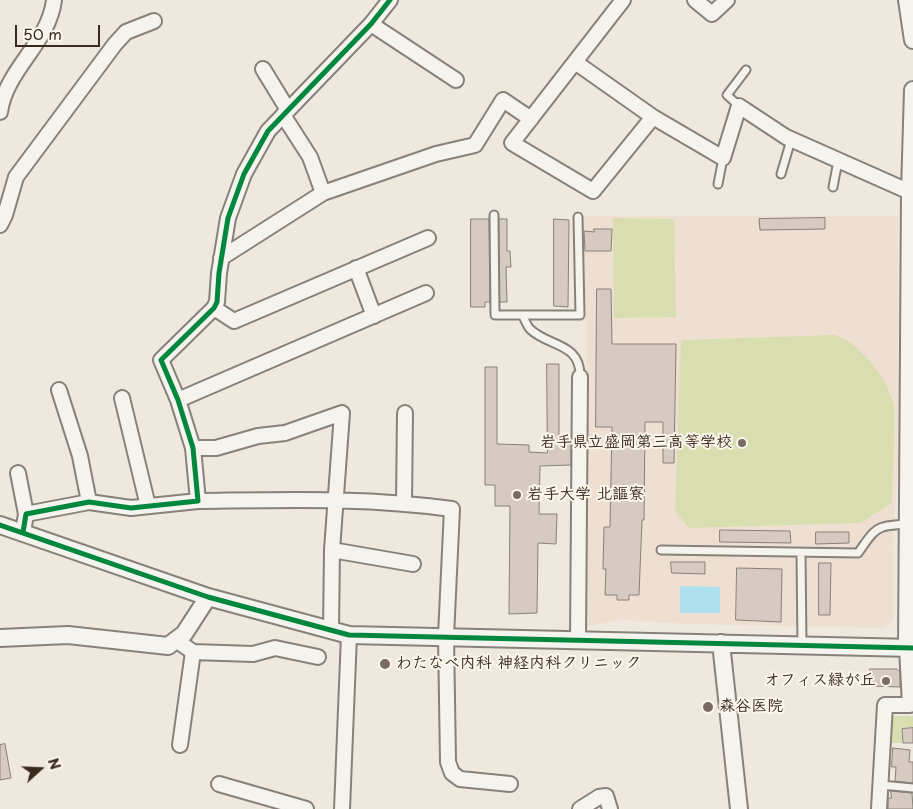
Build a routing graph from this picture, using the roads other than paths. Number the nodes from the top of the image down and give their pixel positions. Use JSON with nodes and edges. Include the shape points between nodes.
{"nodes":[{"id":1,"x":54,"y":0,"type":"edge"},
{"id":2,"x":390,"y":0,"type":"edge"},
{"id":3,"x":624,"y":0,"type":"edge"},
{"id":4,"x":695,"y":0,"type":"edge"},
{"id":5,"x":727,"y":0,"type":"edge"},
{"id":6,"x":907,"y":0,"type":"edge"},
{"id":7,"x":154,"y":21,"type":"dead end"},
{"id":8,"x":371,"y":24,"type":"junction"},
{"id":9,"x":913,"y":40,"type":"edge"},
{"id":10,"x":575,"y":62,"type":"junction"},
{"id":11,"x":263,"y":69,"type":"dead end"},
{"id":12,"x":746,"y":70,"type":"dead end"},
{"id":13,"x":456,"y":80,"type":"dead end"},
{"id":14,"x":913,"y":90,"type":"edge"},
{"id":15,"x":739,"y":106,"type":"junction"},
{"id":16,"x":913,"y":108,"type":"edge"},
{"id":17,"x":0,"y":112,"type":"edge"},
{"id":18,"x":285,"y":113,"type":"junction"},
{"id":19,"x":653,"y":117,"type":"junction"},
{"id":20,"x":531,"y":119,"type":"junction"},
{"id":21,"x":791,"y":140,"type":"junction"},
{"id":22,"x":723,"y":158,"type":"junction"},
{"id":23,"x":838,"y":161,"type":"junction"},
{"id":24,"x":781,"y":174,"type":"dead end"},
{"id":25,"x":718,"y":184,"type":"dead end"},
{"id":26,"x":833,"y":187,"type":"dead end"},
{"id":27,"x":910,"y":192,"type":"junction"},
{"id":28,"x":323,"y":193,"type":"junction"},
{"id":29,"x":494,"y":215,"type":"dead end"},
{"id":30,"x":578,"y":217,"type":"dead end"},
{"id":31,"x":0,"y":224,"type":"edge"},
{"id":32,"x":428,"y":238,"type":"dead end"},
{"id":33,"x":221,"y":258,"type":"junction"},
{"id":34,"x":356,"y":268,"type":"junction"},
{"id":35,"x":426,"y":293,"type":"dead end"},
{"id":36,"x":214,"y":308,"type":"junction"},
{"id":37,"x":911,"y":308,"type":"edge"},
{"id":38,"x":374,"y":316,"type":"junction"},
{"id":39,"x":523,"y":316,"type":"junction"},
{"id":40,"x":911,"y":355,"type":"edge"},
{"id":41,"x":580,"y":376,"type":"joint"},
{"id":42,"x":59,"y":390,"type":"dead end"},
{"id":43,"x":122,"y":398,"type":"dead end"},
{"id":44,"x":178,"y":400,"type":"junction"},
{"id":45,"x":405,"y":413,"type":"dead end"},
{"id":46,"x":193,"y":448,"type":"junction"},
{"id":47,"x":18,"y":472,"type":"dead end"},
{"id":48,"x":336,"y":499,"type":"junction"},
{"id":49,"x":198,"y":501,"type":"junction"},
{"id":50,"x":89,"y":502,"type":"junction"},
{"id":51,"x":404,"y":504,"type":"junction"},
{"id":52,"x":148,"y":506,"type":"junction"},
{"id":53,"x":26,"y":514,"type":"junction"},
{"id":54,"x":910,"y":522,"type":"edge"},
{"id":55,"x":0,"y":525,"type":"edge"},
{"id":56,"x":23,"y":532,"type":"junction"},
{"id":57,"x":332,"y":550,"type":"junction"},
{"id":58,"x":661,"y":550,"type":"dead end"},
{"id":59,"x":801,"y":553,"type":"junction"},
{"id":60,"x":412,"y":564,"type":"dead end"},
{"id":61,"x":208,"y":597,"type":"junction"},
{"id":62,"x":332,"y":631,"type":"junction"},
{"id":63,"x":350,"y":635,"type":"junction"},
{"id":64,"x":446,"y":636,"type":"junction"},
{"id":65,"x":0,"y":638,"type":"edge"},
{"id":66,"x":578,"y":639,"type":"junction"},
{"id":67,"x":176,"y":640,"type":"junction"},
{"id":68,"x":720,"y":643,"type":"junction"},
{"id":69,"x":802,"y":646,"type":"junction"},
{"id":70,"x":910,"y":648,"type":"edge"},
{"id":71,"x":193,"y":652,"type":"junction"},
{"id":72,"x":318,"y":657,"type":"dead end"},
{"id":73,"x":912,"y":705,"type":"edge"},
{"id":74,"x":180,"y":745,"type":"dead end"},
{"id":75,"x":219,"y":784,"type":"dead end"},
{"id":76,"x":510,"y":784,"type":"dead end"},
{"id":77,"x":881,"y":785,"type":"junction"},
{"id":78,"x":913,"y":788,"type":"edge"},
{"id":79,"x":306,"y":809,"type":"edge"},
{"id":80,"x":342,"y":809,"type":"edge"},
{"id":81,"x":580,"y":809,"type":"edge"},
{"id":82,"x":610,"y":809,"type":"edge"},
{"id":83,"x":739,"y":809,"type":"edge"},
{"id":84,"x":879,"y":809,"type":"edge"}],
"edges":[{"from":1,"to":17,"type":"street","via":[[45,32],[15,74]]},
{"from":2,"to":8,"type":"street"},
{"from":3,"to":10,"type":"street"},
{"from":4,"to":5,"type":"street","via":[[712,14]]},
{"from":6,"to":9,"type":"street"},
{"from":7,"to":31,"type":"street","via":[[126,32],[115,44],[16,176]]},
{"from":8,"to":13,"type":"street"},
{"from":8,"to":18,"type":"street"},
{"from":10,"to":19,"type":"street"},
{"from":10,"to":20,"type":"street"},
{"from":11,"to":18,"type":"street"},
{"from":12,"to":15,"type":"lane","via":[[727,96]]},
{"from":14,"to":16,"type":"street"},
{"from":15,"to":21,"type":"street"},
{"from":15,"to":22,"type":"street"},
{"from":16,"to":27,"type":"street"},
{"from":18,"to":28,"type":"street","via":[[310,157]]},
{"from":18,"to":33,"type":"street","via":[[268,131],[244,174],[228,218]]},
{"from":19,"to":20,"type":"street","via":[[593,192],[512,143]]},
{"from":19,"to":22,"type":"street"},
{"from":20,"to":28,"type":"street","via":[[503,100],[475,146],[436,154]]},
{"from":21,"to":23,"type":"street"},
{"from":21,"to":24,"type":"lane"},
{"from":22,"to":25,"type":"lane"},
{"from":23,"to":26,"type":"lane"},
{"from":23,"to":27,"type":"street"},
{"from":27,"to":37,"type":"street"},
{"from":28,"to":33,"type":"street"},
{"from":29,"to":39,"type":"lane","via":[[495,315]]},
{"from":30,"to":39,"type":"lane","via":[[580,315]]},
{"from":32,"to":34,"type":"street"},
{"from":33,"to":36,"type":"street"},
{"from":34,"to":36,"type":"street","via":[[234,321]]},
{"from":34,"to":38,"type":"street"},
{"from":35,"to":38,"type":"street"},
{"from":36,"to":44,"type":"street","via":[[160,360]]},
{"from":37,"to":40,"type":"street"},
{"from":38,"to":44,"type":"street"},
{"from":39,"to":41,"type":"lane","via":[[528,328],[537,335],[569,351],[577,360]]},
{"from":40,"to":54,"type":"street"},
{"from":41,"to":66,"type":"street"},
{"from":42,"to":50,"type":"street","via":[[80,456]]},
{"from":43,"to":52,"type":"street"},
{"from":44,"to":46,"type":"street"},
{"from":45,"to":51,"type":"street"},
{"from":46,"to":48,"type":"street","via":[[216,448],[258,436],[285,433],[342,412]]},
{"from":46,"to":49,"type":"street"},
{"from":47,"to":53,"type":"street"},
{"from":48,"to":49,"type":"street"},
{"from":48,"to":51,"type":"street"},
{"from":48,"to":57,"type":"street"},
{"from":49,"to":52,"type":"street"},
{"from":50,"to":52,"type":"street","via":[[130,508]]},
{"from":50,"to":53,"type":"street"},
{"from":51,"to":64,"type":"street","via":[[452,509]]},
{"from":53,"to":56,"type":"street"},
{"from":54,"to":59,"type":"lane","via":[[882,527],[858,554]]},
{"from":54,"to":70,"type":"street"},
{"from":55,"to":56,"type":"street"},
{"from":56,"to":61,"type":"street"},
{"from":57,"to":60,"type":"street"},
{"from":57,"to":62,"type":"street"},
{"from":58,"to":59,"type":"lane"},
{"from":59,"to":69,"type":"lane"},
{"from":61,"to":62,"type":"street"},
{"from":61,"to":67,"type":"street","via":[[184,634]]},
{"from":62,"to":63,"type":"street"},
{"from":63,"to":64,"type":"street"},
{"from":63,"to":80,"type":"street"},
{"from":64,"to":66,"type":"street"},
{"from":64,"to":76,"type":"street","via":[[448,762],[452,774],[460,779]]},
{"from":65,"to":67,"type":"street","via":[[68,635],[168,646]]},
{"from":66,"to":68,"type":"street"},
{"from":67,"to":71,"type":"street"},
{"from":68,"to":69,"type":"street"},
{"from":68,"to":83,"type":"street"},
{"from":69,"to":70,"type":"street"},
{"from":70,"to":73,"type":"street"},
{"from":71,"to":72,"type":"street","via":[[254,654],[275,648]]},
{"from":71,"to":74,"type":"street"},
{"from":73,"to":77,"type":"street","via":[[885,705]]},
{"from":75,"to":79,"type":"street"},
{"from":77,"to":78,"type":"lane"},
{"from":77,"to":84,"type":"street"},
{"from":81,"to":82,"type":"street","via":[[606,796]]}]}
